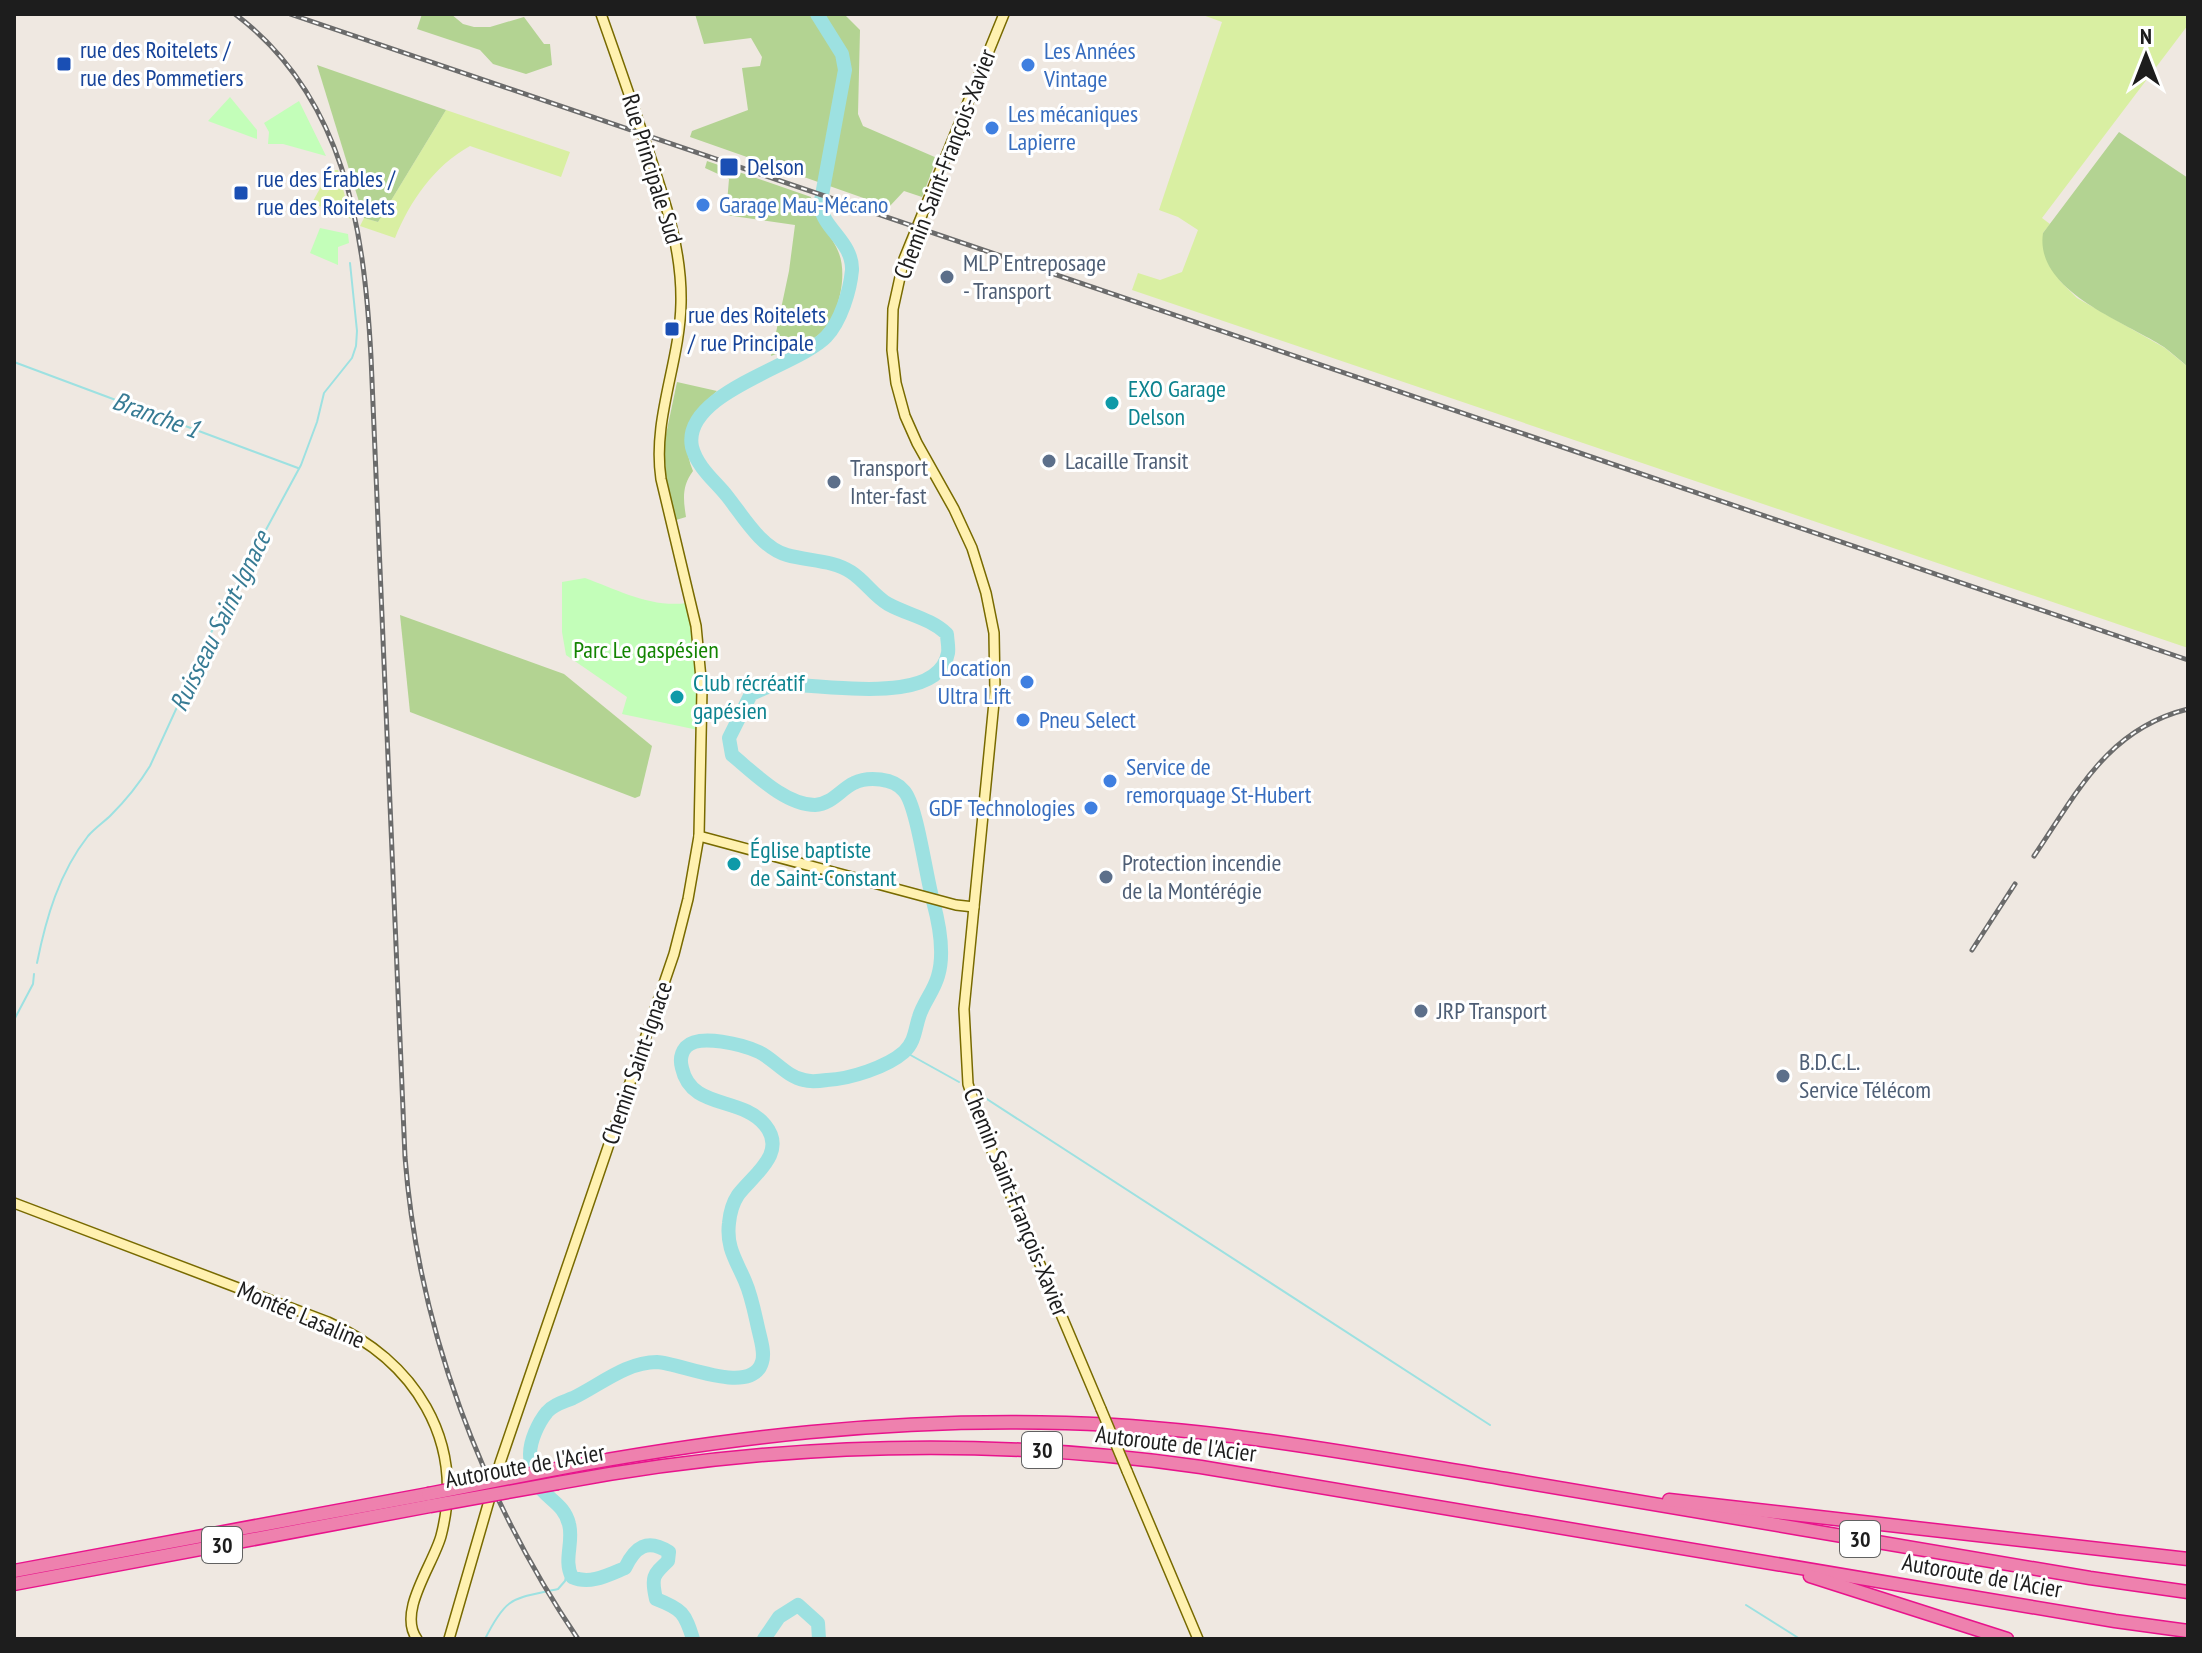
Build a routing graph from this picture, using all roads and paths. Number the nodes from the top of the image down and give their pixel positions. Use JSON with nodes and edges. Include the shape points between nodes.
{"nodes":[{"id":1,"x":601,"y":14,"type":"edge"},
{"id":2,"x":1004,"y":14,"type":"edge"},
{"id":3,"x":660,"y":471,"type":"joint"},
{"id":4,"x":699,"y":836,"type":"junction"},
{"id":5,"x":974,"y":907,"type":"junction"},
{"id":6,"x":14,"y":1203,"type":"edge"},
{"id":7,"x":557,"y":1476,"type":"junction"},
{"id":8,"x":1574,"y":1491,"type":"junction"},
{"id":9,"x":429,"y":1500,"type":"junction"},
{"id":10,"x":2188,"y":1559,"type":"edge"},
{"id":11,"x":1769,"y":1562,"type":"junction"},
{"id":12,"x":14,"y":1571,"type":"edge"},
{"id":13,"x":14,"y":1584,"type":"edge"},
{"id":14,"x":2188,"y":1592,"type":"edge"},
{"id":15,"x":2188,"y":1631,"type":"edge"},
{"id":16,"x":417,"y":1639,"type":"edge"},
{"id":17,"x":449,"y":1639,"type":"edge"},
{"id":18,"x":1198,"y":1639,"type":"edge"},
{"id":19,"x":2007,"y":1639,"type":"edge"}],
"edges":[{"from":1,"to":3,"type":"street","name":"Rue Principale Sud","via":[[638,115],[679,257],[680,327],[659,434]]},
{"from":2,"to":5,"type":"street","name":"Chemin Saint-François-Xavier","via":[[904,259],[892,328],[894,371],[905,416],[972,548],[993,626],[995,692]]},
{"from":3,"to":4,"type":"street","name":"Chemin Saint-Ignace","via":[[700,656]]},
{"from":4,"to":5,"type":"street"},
{"from":4,"to":17,"type":"street","name":"Chemin Saint-Ignace","via":[[671,964],[504,1450]]},
{"from":5,"to":18,"type":"street","name":"Chemin Saint-François-Xavier","bridge":true,"via":[[963,1026],[971,1097]]},
{"from":6,"to":16,"type":"street","name":"Montée Lasaline","via":[[328,1322],[370,1344],[401,1371],[434,1425],[446,1480],[441,1534],[411,1612]]},
{"from":7,"to":8,"type":"highway","name":"Autoroute de l'Acier","number":"30","via":[[702,1443],[814,1430],[1045,1422],[1229,1435]]},
{"from":7,"to":9,"type":"highway","name":"Autoroute de l'Acier","number":"30","bridge":true},
{"from":7,"to":11,"type":"highway","name":"Autoroute de l'Acier","number":"30","via":[[801,1451],[1047,1451],[1201,1467]]},
{"from":8,"to":10,"type":"highway"},
{"from":8,"to":14,"type":"highway","name":"Autoroute de l'Acier","number":"30"},
{"from":9,"to":12,"type":"highway","name":"Autoroute de l'Acier","number":"30"},
{"from":9,"to":13,"type":"highway","name":"Autoroute de l'Acier","number":"30"},
{"from":11,"to":15,"type":"highway","name":"Autoroute de l'Acier","number":"30"},
{"from":11,"to":19,"type":"highway"}]}
